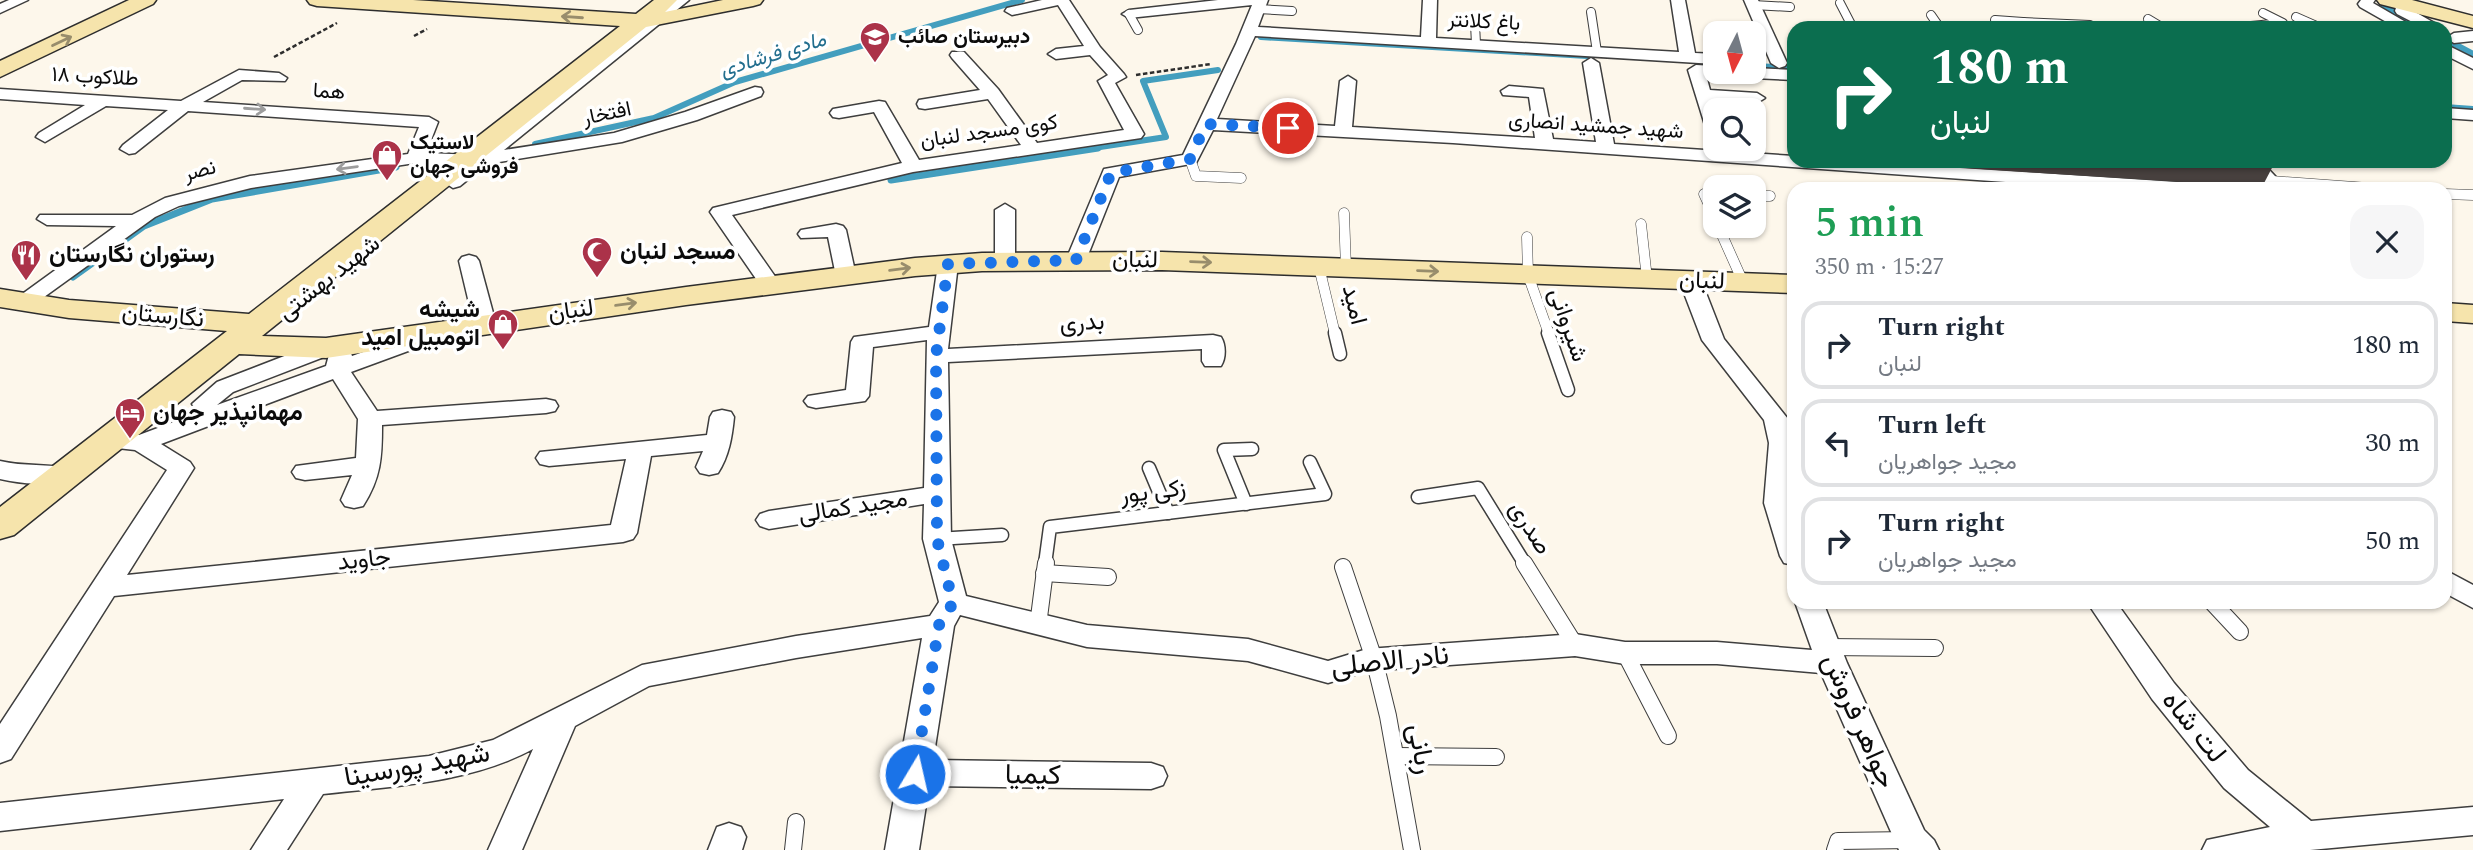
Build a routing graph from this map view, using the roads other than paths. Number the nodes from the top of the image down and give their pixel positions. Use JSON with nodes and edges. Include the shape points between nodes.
{"nodes":[{"id":1,"x":21,"y":0,"type":"edge"},
{"id":2,"x":146,"y":0,"type":"edge"},
{"id":3,"x":317,"y":0,"type":"edge"},
{"id":4,"x":667,"y":0,"type":"edge"},
{"id":5,"x":682,"y":0,"type":"edge"},
{"id":6,"x":752,"y":0,"type":"edge"},
{"id":7,"x":1430,"y":0,"type":"edge"},
{"id":8,"x":1678,"y":0,"type":"edge"},
{"id":9,"x":2368,"y":0,"type":"edge"},
{"id":10,"x":2395,"y":2,"type":"edge"},
{"id":11,"x":1259,"y":3,"type":"edge"},
{"id":12,"x":1752,"y":3,"type":"edge"},
{"id":13,"x":1840,"y":3,"type":"dead end"},
{"id":14,"x":1790,"y":7,"type":"dead end"},
{"id":15,"x":0,"y":9,"type":"edge"},
{"id":16,"x":1012,"y":11,"type":"dead end"},
{"id":17,"x":1292,"y":11,"type":"dead end"},
{"id":18,"x":1591,"y":12,"type":"dead end"},
{"id":19,"x":2263,"y":13,"type":"dead end"},
{"id":20,"x":1129,"y":14,"type":"joint"},
{"id":21,"x":1931,"y":15,"type":"dead end"},
{"id":22,"x":2296,"y":17,"type":"dead end"},
{"id":23,"x":2148,"y":19,"type":"dead end"},
{"id":24,"x":1995,"y":20,"type":"dead end"},
{"id":25,"x":1849,"y":21,"type":"edge"},
{"id":26,"x":1935,"y":21,"type":"edge"},
{"id":27,"x":2001,"y":21,"type":"edge"},
{"id":28,"x":2151,"y":21,"type":"edge"},
{"id":29,"x":2279,"y":21,"type":"edge"},
{"id":30,"x":2305,"y":21,"type":"edge"},
{"id":31,"x":2395,"y":21,"type":"edge"},
{"id":32,"x":2421,"y":21,"type":"edge"},
{"id":33,"x":649,"y":22,"type":"junction"},
{"id":34,"x":2473,"y":22,"type":"edge"},
{"id":35,"x":1475,"y":24,"type":"dead end"},
{"id":36,"x":1138,"y":30,"type":"dead end"},
{"id":37,"x":1250,"y":31,"type":"junction"},
{"id":38,"x":2473,"y":36,"type":"edge"},
{"id":39,"x":2452,"y":39,"type":"edge"},
{"id":40,"x":1428,"y":41,"type":"junction"},
{"id":41,"x":2452,"y":41,"type":"edge"},
{"id":42,"x":1476,"y":44,"type":"junction"},
{"id":43,"x":2452,"y":44,"type":"edge"},
{"id":44,"x":2473,"y":47,"type":"edge"},
{"id":45,"x":1094,"y":50,"type":"junction"},
{"id":46,"x":1056,"y":54,"type":"dead end"},
{"id":47,"x":958,"y":55,"type":"dead end"},
{"id":48,"x":1594,"y":57,"type":"junction"},
{"id":49,"x":1703,"y":62,"type":"edge"},
{"id":50,"x":1766,"y":62,"type":"edge"},
{"id":51,"x":1786,"y":63,"type":"edge"},
{"id":52,"x":1692,"y":64,"type":"junction"},
{"id":53,"x":2473,"y":64,"type":"edge"},
{"id":54,"x":1703,"y":67,"type":"edge"},
{"id":55,"x":0,"y":70,"type":"edge"},
{"id":56,"x":1766,"y":74,"type":"edge"},
{"id":57,"x":1787,"y":75,"type":"edge"},
{"id":58,"x":279,"y":78,"type":"dead end"},
{"id":59,"x":1348,"y":81,"type":"dead end"},
{"id":60,"x":1509,"y":91,"type":"dead end"},
{"id":61,"x":755,"y":92,"type":"dead end"},
{"id":62,"x":992,"y":93,"type":"junction"},
{"id":63,"x":0,"y":94,"type":"edge"},
{"id":64,"x":1703,"y":94,"type":"junction"},
{"id":65,"x":1704,"y":98,"type":"edge"},
{"id":66,"x":1757,"y":98,"type":"dead end"},
{"id":67,"x":102,"y":101,"type":"junction"},
{"id":68,"x":2452,"y":102,"type":"edge"},
{"id":69,"x":2473,"y":103,"type":"edge"},
{"id":70,"x":187,"y":104,"type":"junction"},
{"id":71,"x":925,"y":104,"type":"dead end"},
{"id":72,"x":839,"y":113,"type":"dead end"},
{"id":73,"x":2452,"y":114,"type":"edge"},
{"id":74,"x":2473,"y":116,"type":"edge"},
{"id":75,"x":1206,"y":124,"type":"junction"},
{"id":76,"x":1343,"y":131,"type":"junction"},
{"id":77,"x":45,"y":137,"type":"dead end"},
{"id":78,"x":1545,"y":145,"type":"junction"},
{"id":79,"x":129,"y":149,"type":"dead end"},
{"id":80,"x":1033,"y":149,"type":"junction"},
{"id":81,"x":1606,"y":150,"type":"junction"},
{"id":82,"x":1703,"y":154,"type":"edge"},
{"id":83,"x":415,"y":158,"type":"junction"},
{"id":84,"x":1190,"y":159,"type":"junction"},
{"id":85,"x":1766,"y":159,"type":"edge"},
{"id":86,"x":473,"y":161,"type":"junction"},
{"id":87,"x":1787,"y":162,"type":"edge"},
{"id":88,"x":913,"y":166,"type":"junction"},
{"id":89,"x":1837,"y":168,"type":"edge"},
{"id":90,"x":2258,"y":168,"type":"edge"},
{"id":91,"x":1241,"y":178,"type":"dead end"},
{"id":92,"x":1914,"y":178,"type":"edge"},
{"id":93,"x":2015,"y":182,"type":"edge"},
{"id":94,"x":2272,"y":182,"type":"edge"},
{"id":95,"x":2452,"y":194,"type":"edge"},
{"id":96,"x":2473,"y":195,"type":"edge"},
{"id":97,"x":1766,"y":196,"type":"edge"},
{"id":98,"x":1770,"y":196,"type":"dead end"},
{"id":99,"x":1005,"y":210,"type":"dead end"},
{"id":100,"x":1344,"y":213,"type":"dead end"},
{"id":101,"x":47,"y":219,"type":"dead end"},
{"id":102,"x":138,"y":221,"type":"junction"},
{"id":103,"x":1641,"y":224,"type":"dead end"},
{"id":104,"x":808,"y":234,"type":"dead end"},
{"id":105,"x":1527,"y":237,"type":"dead end"},
{"id":106,"x":1723,"y":238,"type":"edge"},
{"id":107,"x":1076,"y":260,"type":"junction"},
{"id":108,"x":469,"y":261,"type":"dead end"},
{"id":109,"x":1005,"y":261,"type":"junction"},
{"id":110,"x":948,"y":264,"type":"junction"},
{"id":111,"x":1332,"y":267,"type":"junction"},
{"id":112,"x":1528,"y":275,"type":"junction"},
{"id":113,"x":846,"y":276,"type":"junction"},
{"id":114,"x":1647,"y":279,"type":"junction"},
{"id":115,"x":1690,"y":280,"type":"junction"},
{"id":116,"x":1743,"y":282,"type":"junction"},
{"id":117,"x":1787,"y":284,"type":"edge"},
{"id":118,"x":770,"y":285,"type":"junction"},
{"id":119,"x":8,"y":304,"type":"edge"},
{"id":120,"x":485,"y":324,"type":"junction"},
{"id":121,"x":243,"y":337,"type":"junction"},
{"id":122,"x":937,"y":344,"type":"junction"},
{"id":123,"x":336,"y":354,"type":"junction"},
{"id":124,"x":1340,"y":354,"type":"dead end"},
{"id":125,"x":1213,"y":361,"type":"dead end"},
{"id":126,"x":1568,"y":390,"type":"dead end"},
{"id":127,"x":816,"y":401,"type":"dead end"},
{"id":128,"x":546,"y":406,"type":"dead end"},
{"id":129,"x":722,"y":417,"type":"dead end"},
{"id":130,"x":370,"y":419,"type":"junction"},
{"id":131,"x":1786,"y":424,"type":"edge"},
{"id":132,"x":123,"y":442,"type":"junction"},
{"id":133,"x":719,"y":442,"type":"junction"},
{"id":134,"x":1252,"y":449,"type":"dead end"},
{"id":135,"x":640,"y":450,"type":"junction"},
{"id":136,"x":549,"y":458,"type":"dead end"},
{"id":137,"x":1310,"y":462,"type":"dead end"},
{"id":138,"x":369,"y":466,"type":"junction"},
{"id":139,"x":709,"y":467,"type":"dead end"},
{"id":140,"x":1149,"y":468,"type":"dead end"},
{"id":141,"x":3,"y":472,"type":"edge"},
{"id":142,"x":305,"y":472,"type":"dead end"},
{"id":143,"x":63,"y":475,"type":"junction"},
{"id":144,"x":937,"y":494,"type":"junction"},
{"id":145,"x":1418,"y":496,"type":"dead end"},
{"id":146,"x":354,"y":500,"type":"dead end"},
{"id":147,"x":1246,"y":504,"type":"junction"},
{"id":148,"x":1168,"y":513,"type":"junction"},
{"id":149,"x":769,"y":520,"type":"dead end"},
{"id":150,"x":0,"y":526,"type":"edge"},
{"id":151,"x":1002,"y":535,"type":"dead end"},
{"id":152,"x":1787,"y":535,"type":"edge"},
{"id":153,"x":937,"y":539,"type":"junction"},
{"id":154,"x":0,"y":541,"type":"edge"},
{"id":155,"x":1343,"y":567,"type":"dead end"},
{"id":156,"x":1044,"y":573,"type":"junction"},
{"id":157,"x":1108,"y":578,"type":"dead end"},
{"id":158,"x":2455,"y":581,"type":"edge"},
{"id":159,"x":105,"y":587,"type":"junction"},
{"id":160,"x":2473,"y":598,"type":"edge"},
{"id":161,"x":1812,"y":609,"type":"edge"},
{"id":162,"x":2106,"y":609,"type":"edge"},
{"id":163,"x":2219,"y":609,"type":"edge"},
{"id":164,"x":946,"y":614,"type":"junction"},
{"id":165,"x":1038,"y":625,"type":"junction"},
{"id":166,"x":2240,"y":632,"type":"dead end"},
{"id":167,"x":1575,"y":645,"type":"junction"},
{"id":168,"x":1935,"y":648,"type":"dead end"},
{"id":169,"x":1625,"y":653,"type":"junction"},
{"id":170,"x":1829,"y":655,"type":"junction"},
{"id":171,"x":1374,"y":659,"type":"junction"},
{"id":172,"x":563,"y":718,"type":"junction"},
{"id":173,"x":1668,"y":736,"type":"dead end"},
{"id":174,"x":0,"y":750,"type":"edge"},
{"id":175,"x":1396,"y":756,"type":"junction"},
{"id":176,"x":1496,"y":757,"type":"dead end"},
{"id":177,"x":915,"y":774,"type":"junction"},
{"id":178,"x":1152,"y":776,"type":"dead end"},
{"id":179,"x":314,"y":781,"type":"junction"},
{"id":180,"x":0,"y":817,"type":"edge"},
{"id":181,"x":2473,"y":821,"type":"edge"},
{"id":182,"x":796,"y":822,"type":"dead end"},
{"id":183,"x":2311,"y":843,"type":"edge"},
{"id":184,"x":1916,"y":845,"type":"edge"},
{"id":185,"x":268,"y":850,"type":"edge"},
{"id":186,"x":505,"y":850,"type":"edge"},
{"id":187,"x":793,"y":850,"type":"edge"},
{"id":188,"x":902,"y":850,"type":"edge"},
{"id":189,"x":1412,"y":850,"type":"edge"},
{"id":190,"x":1835,"y":850,"type":"edge"},
{"id":191,"x":2219,"y":850,"type":"edge"}],
"edges":[{"from":1,"to":15,"type":"street"},
{"from":55,"to":2,"type":"main road","one_way":true},
{"from":33,"to":3,"type":"main road","one_way":true},
{"from":4,"to":33,"type":"main road","name":"شهید بهشتی"},
{"from":5,"to":33,"type":"street"},
{"from":6,"to":33,"type":"main road"},
{"from":7,"to":40,"type":"street"},
{"from":8,"to":52,"type":"street"},
{"from":9,"to":31,"type":"street","via":[[2365,4]]},
{"from":10,"to":32,"type":"street"},
{"from":10,"to":34,"type":"main road"},
{"from":11,"to":17,"type":"lane"},
{"from":11,"to":20,"type":"street"},
{"from":11,"to":37,"type":"street"},
{"from":12,"to":14,"type":"lane"},
{"from":12,"to":51,"type":"street"},
{"from":13,"to":25,"type":"lane"},
{"from":16,"to":45,"type":"street","via":[[1034,13],[1062,0]]},
{"from":18,"to":48,"type":"lane"},
{"from":19,"to":29,"type":"lane"},
{"from":20,"to":36,"type":"lane"},
{"from":21,"to":26,"type":"lane"},
{"from":22,"to":30,"type":"lane"},
{"from":23,"to":28,"type":"lane"},
{"from":24,"to":27,"type":"lane"},
{"from":33,"to":86,"type":"main road","name":"شهید بهشتی"},
{"from":35,"to":42,"type":"lane"},
{"from":37,"to":40,"type":"street","name":"باغ کلانتر"},
{"from":37,"to":75,"type":"street"},
{"from":38,"to":39,"type":"street"},
{"from":40,"to":42,"type":"street","name":"باغ کلانتر"},
{"from":41,"to":44,"type":"street"},
{"from":42,"to":48,"type":"street","name":"باغ کلانتر"},
{"from":43,"to":53,"type":"street"},
{"from":45,"to":46,"type":"street"},
{"from":45,"to":80,"type":"street","name":"کوی مسجد لنبان","via":[[1118,77],[1106,81],[1135,134]]},
{"from":47,"to":62,"type":"street"},
{"from":48,"to":52,"type":"street","name":"باغ کلانتر"},
{"from":48,"to":81,"type":"street"},
{"from":49,"to":52,"type":"street","name":"باغ کلانتر"},
{"from":50,"to":51,"type":"street"},
{"from":52,"to":54,"type":"street","name":"باغ کلانتر"},
{"from":52,"to":64,"type":"street"},
{"from":56,"to":57,"type":"street"},
{"from":58,"to":70,"type":"street","via":[[239,75]]},
{"from":59,"to":76,"type":"street"},
{"from":60,"to":78,"type":"street","via":[[1537,93]]},
{"from":61,"to":86,"type":"street","name":"افتخار","via":[[616,138]]},
{"from":62,"to":71,"type":"street"},
{"from":62,"to":80,"type":"street"},
{"from":63,"to":67,"type":"street","name":"طلاکوب ۱۸"},
{"from":64,"to":65,"type":"street"},
{"from":64,"to":66,"type":"street"},
{"from":67,"to":70,"type":"street","name":"طلاکوب ۱۸"},
{"from":67,"to":77,"type":"street"},
{"from":68,"to":69,"type":"street"},
{"from":70,"to":79,"type":"street"},
{"from":70,"to":83,"type":"street","name":"هما","one_way":true,"via":[[429,122]]},
{"from":72,"to":88,"type":"street","via":[[879,106]]},
{"from":73,"to":74,"type":"street"},
{"from":75,"to":76,"type":"street","name":"شهید جمشید انصاری"},
{"from":75,"to":84,"type":"street"},
{"from":76,"to":78,"type":"street","name":"شهید جمشید انصاری"},
{"from":78,"to":81,"type":"street","name":"شهید جمشید انصاری"},
{"from":80,"to":88,"type":"street","name":"کوی مسجد لنبان"},
{"from":81,"to":82,"type":"street","name":"شهید جمشید انصاری"},
{"from":83,"to":86,"type":"street","name":"افتخار"},
{"from":83,"to":102,"type":"street","name":"نصر","one_way":true,"via":[[250,182],[172,202]]},
{"from":84,"to":91,"type":"lane","via":[[1196,176]]},
{"from":84,"to":107,"type":"street","via":[[1111,173]]},
{"from":85,"to":87,"type":"street","name":"شهید جمشید انصاری"},
{"from":86,"to":121,"type":"main road","name":"شهید بهشتی"},
{"from":88,"to":118,"type":"street","name":"کوی مسجد لنبان","via":[[720,212]]},
{"from":89,"to":92,"type":"street","name":"شهید جمشید انصاری"},
{"from":90,"to":94,"type":"street"},
{"from":92,"to":93,"type":"street","name":"شهید جمشید انصاری"},
{"from":95,"to":96,"type":"lane"},
{"from":97,"to":98,"type":"lane"},
{"from":99,"to":109,"type":"street"},
{"from":100,"to":111,"type":"lane","name":"امید"},
{"from":101,"to":102,"type":"street"},
{"from":102,"to":119,"type":"street","name":"نصر"},
{"from":103,"to":114,"type":"lane"},
{"from":104,"to":113,"type":"street","via":[[836,230]]},
{"from":105,"to":112,"type":"lane","name":"شیروانی"},
{"from":106,"to":116,"type":"lane"},
{"from":107,"to":109,"type":"main road","name":"لنبان"},
{"from":107,"to":111,"type":"main road","name":"لنبان","one_way":true},
{"from":108,"to":120,"type":"street"},
{"from":109,"to":110,"type":"main road","name":"لنبان"},
{"from":113,"to":110,"type":"main road","name":"لنبان","one_way":true},
{"from":110,"to":122,"type":"street"},
{"from":111,"to":112,"type":"main road","name":"لنبان","one_way":true},
{"from":111,"to":124,"type":"lane","name":"امید"},
{"from":112,"to":114,"type":"main road","name":"لنبان"},
{"from":112,"to":126,"type":"lane","name":"شیروانی"},
{"from":113,"to":118,"type":"main road","name":"لنبان"},
{"from":114,"to":115,"type":"main road","name":"لنبان"},
{"from":115,"to":116,"type":"main road","name":"لنبان"},
{"from":115,"to":131,"type":"street","via":[[1713,340]]},
{"from":116,"to":117,"type":"main road","name":"لنبان"},
{"from":120,"to":118,"type":"main road","name":"لنبان","one_way":true},
{"from":119,"to":121,"type":"main road","name":"نگارستان","via":[[69,309]]},
{"from":120,"to":123,"type":"main road","name":"لنبان"},
{"from":121,"to":123,"type":"main road","name":"لنبان"},
{"from":121,"to":132,"type":"main road","name":"شهید بهشتی"},
{"from":122,"to":125,"type":"street","name":"بدری","via":[[1213,342]]},
{"from":122,"to":127,"type":"street","via":[[862,342],[857,396]]},
{"from":122,"to":144,"type":"street"},
{"from":123,"to":130,"type":"street"},
{"from":123,"to":132,"type":"street","via":[[212,415]]},
{"from":128,"to":130,"type":"street"},
{"from":129,"to":133,"type":"street"},
{"from":130,"to":138,"type":"street"},
{"from":131,"to":152,"type":"street","via":[[1776,503]]},
{"from":132,"to":143,"type":"main road","name":"شهید بهشتی"},
{"from":132,"to":154,"type":"street","name":"شهید بهشتی"},
{"from":132,"to":159,"type":"street","via":[[181,468]]},
{"from":133,"to":135,"type":"street"},
{"from":133,"to":139,"type":"street"},
{"from":134,"to":147,"type":"lane","via":[[1224,450]]},
{"from":135,"to":136,"type":"street"},
{"from":135,"to":159,"type":"street","name":"جاوید","via":[[623,533]]},
{"from":137,"to":147,"type":"lane","name":"زکی پور","via":[[1325,494]]},
{"from":138,"to":142,"type":"street"},
{"from":138,"to":146,"type":"street"},
{"from":140,"to":148,"type":"lane"},
{"from":141,"to":143,"type":"street"},
{"from":143,"to":150,"type":"main road","name":"شهید بهشتی"},
{"from":144,"to":149,"type":"street","name":"مجید کمالی"},
{"from":144,"to":153,"type":"street"},
{"from":145,"to":167,"type":"lane","name":"صدری","via":[[1478,488]]},
{"from":147,"to":148,"type":"lane","name":"زکی پور"},
{"from":148,"to":156,"type":"lane","name":"زکی پور","via":[[1050,527]]},
{"from":151,"to":153,"type":"lane"},
{"from":153,"to":164,"type":"street"},
{"from":155,"to":171,"type":"lane","name":"ربانی"},
{"from":156,"to":157,"type":"lane"},
{"from":156,"to":165,"type":"lane","name":"زکی پور"},
{"from":158,"to":160,"type":"street"},
{"from":159,"to":174,"type":"street"},
{"from":161,"to":170,"type":"street","name":"جواهر فروش"},
{"from":162,"to":183,"type":"street","name":"لت شاه","via":[[2163,691],[2236,779]]},
{"from":163,"to":166,"type":"lane"},
{"from":164,"to":165,"type":"street","name":"نادر الاصلی"},
{"from":164,"to":172,"type":"street","name":"شهید پورسینا","via":[[642,676]]},
{"from":164,"to":177,"type":"street"},
{"from":165,"to":171,"type":"street","name":"نادر الاصلی","via":[[1087,636],[1248,650],[1328,672]]},
{"from":167,"to":169,"type":"street","name":"نادر الاصلی"},
{"from":167,"to":171,"type":"street","name":"نادر الاصلی"},
{"from":168,"to":170,"type":"lane"},
{"from":169,"to":170,"type":"street","name":"نادر الاصلی"},
{"from":169,"to":173,"type":"lane"},
{"from":170,"to":184,"type":"street","name":"جواهر فروش"},
{"from":171,"to":175,"type":"lane","name":"ربانی"},
{"from":172,"to":179,"type":"street","name":"شهید پورسینا","via":[[501,751],[468,761]]},
{"from":172,"to":186,"type":"street"},
{"from":175,"to":176,"type":"lane"},
{"from":175,"to":189,"type":"lane","name":"ربانی"},
{"from":177,"to":178,"type":"street","name":"کیمیا"},
{"from":177,"to":188,"type":"street"},
{"from":179,"to":180,"type":"street","name":"شهید پورسینا"},
{"from":179,"to":185,"type":"street"},
{"from":181,"to":183,"type":"street"},
{"from":182,"to":187,"type":"lane"},
{"from":183,"to":191,"type":"street"},
{"from":184,"to":190,"type":"lane","via":[[1838,841]]}]}
